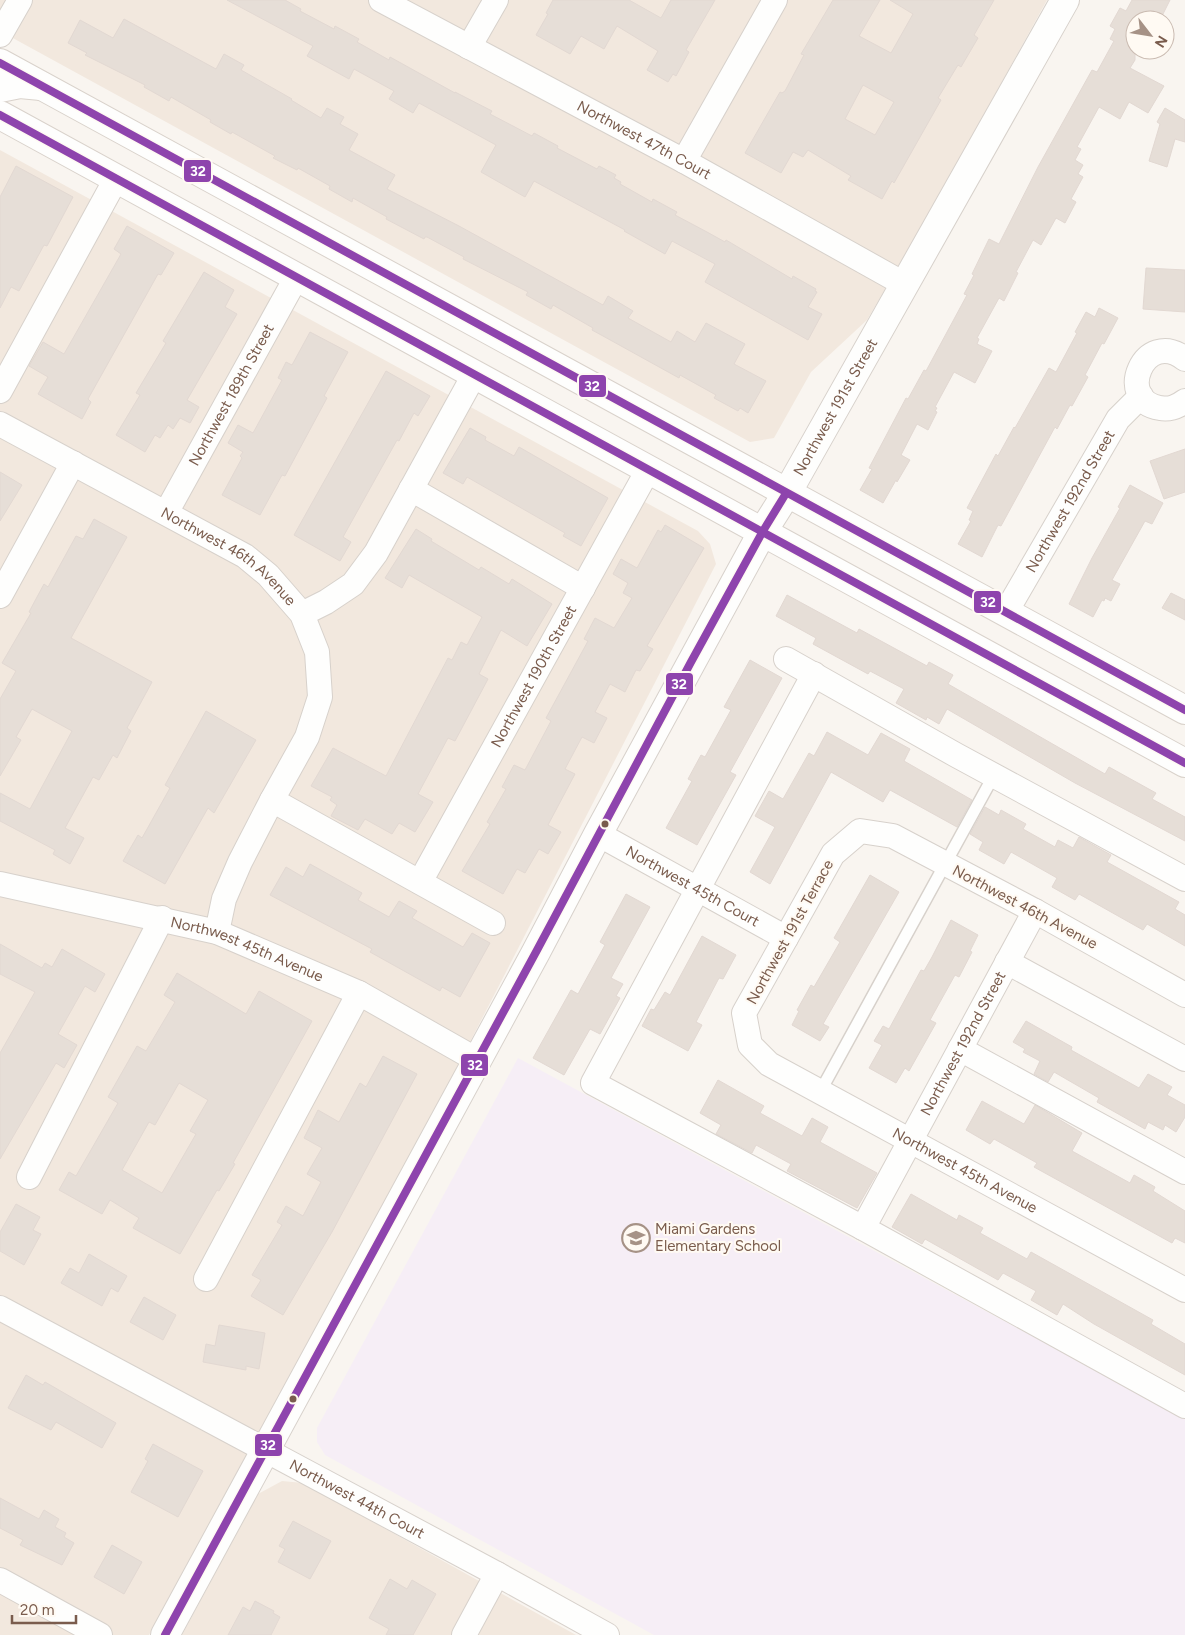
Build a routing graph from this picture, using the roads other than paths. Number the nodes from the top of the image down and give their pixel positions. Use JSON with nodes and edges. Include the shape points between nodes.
{"nodes":[{"id":1,"x":20,"y":0,"type":"edge"},
{"id":2,"x":381,"y":0,"type":"edge"},
{"id":3,"x":496,"y":0,"type":"edge"},
{"id":4,"x":776,"y":0,"type":"edge"},
{"id":5,"x":1065,"y":0,"type":"edge"},
{"id":6,"x":0,"y":35,"type":"edge"},
{"id":7,"x":469,"y":47,"type":"junction"},
{"id":8,"x":0,"y":63,"type":"edge"},
{"id":9,"x":42,"y":86,"type":"junction"},
{"id":10,"x":0,"y":88,"type":"edge"},
{"id":11,"x":0,"y":115,"type":"edge"},
{"id":12,"x":684,"y":161,"type":"junction"},
{"id":13,"x":116,"y":179,"type":"junction"},
{"id":14,"x":296,"y":278,"type":"junction"},
{"id":15,"x":904,"y":284,"type":"junction"},
{"id":16,"x":1185,"y":359,"type":"edge"},
{"id":17,"x":474,"y":375,"type":"junction"},
{"id":18,"x":0,"y":392,"type":"edge"},
{"id":19,"x":1141,"y":396,"type":"junction"},
{"id":20,"x":1185,"y":401,"type":"edge"},
{"id":21,"x":0,"y":424,"type":"edge"},
{"id":22,"x":73,"y":463,"type":"junction"},
{"id":23,"x":648,"y":470,"type":"junction"},
{"id":24,"x":411,"y":489,"type":"junction"},
{"id":25,"x":787,"y":493,"type":"junction"},
{"id":26,"x":166,"y":512,"type":"junction"},
{"id":27,"x":762,"y":531,"type":"junction"},
{"id":28,"x":583,"y":588,"type":"junction"},
{"id":29,"x":0,"y":596,"type":"edge"},
{"id":30,"x":1006,"y":612,"type":"junction"},
{"id":31,"x":302,"y":614,"type":"junction"},
{"id":32,"x":786,"y":658,"type":"dead end"},
{"id":33,"x":814,"y":674,"type":"junction"},
{"id":34,"x":1185,"y":710,"type":"edge"},
{"id":35,"x":1148,"y":743,"type":"junction"},
{"id":36,"x":1185,"y":743,"type":"edge"},
{"id":37,"x":1185,"y":763,"type":"edge"},
{"id":38,"x":994,"y":775,"type":"junction"},
{"id":39,"x":272,"y":800,"type":"junction"},
{"id":40,"x":860,"y":830,"type":"joint"},
{"id":41,"x":598,"y":834,"type":"junction"},
{"id":42,"x":945,"y":864,"type":"junction"},
{"id":43,"x":1185,"y":879,"type":"edge"},
{"id":44,"x":420,"y":882,"type":"junction"},
{"id":45,"x":0,"y":884,"type":"edge"},
{"id":46,"x":698,"y":889,"type":"junction"},
{"id":47,"x":1035,"y":911,"type":"junction"},
{"id":48,"x":162,"y":918,"type":"junction"},
{"id":49,"x":492,"y":922,"type":"dead end"},
{"id":50,"x":218,"y":932,"type":"junction"},
{"id":51,"x":786,"y":938,"type":"junction"},
{"id":52,"x":1007,"y":962,"type":"junction"},
{"id":53,"x":359,"y":993,"type":"junction"},
{"id":54,"x":1185,"y":995,"type":"edge"},
{"id":55,"x":750,"y":1045,"type":"joint"},
{"id":56,"x":960,"y":1049,"type":"junction"},
{"id":57,"x":1185,"y":1059,"type":"edge"},
{"id":58,"x":477,"y":1060,"type":"junction"},
{"id":59,"x":820,"y":1092,"type":"junction"},
{"id":60,"x":910,"y":1141,"type":"junction"},
{"id":61,"x":1185,"y":1172,"type":"edge"},
{"id":62,"x":29,"y":1177,"type":"dead end"},
{"id":63,"x":863,"y":1228,"type":"junction"},
{"id":64,"x":206,"y":1279,"type":"dead end"},
{"id":65,"x":1185,"y":1290,"type":"edge"},
{"id":66,"x":0,"y":1308,"type":"edge"},
{"id":67,"x":1185,"y":1406,"type":"edge"},
{"id":68,"x":266,"y":1451,"type":"junction"},
{"id":69,"x":497,"y":1574,"type":"junction"},
{"id":70,"x":0,"y":1580,"type":"edge"},
{"id":71,"x":100,"y":1635,"type":"edge"},
{"id":72,"x":165,"y":1635,"type":"edge"},
{"id":73,"x":464,"y":1635,"type":"edge"},
{"id":74,"x":607,"y":1635,"type":"edge"}],
"edges":[{"from":1,"to":6,"type":"street"},
{"from":2,"to":7,"type":"street","name":"Northwest 47th Court"},
{"from":3,"to":7,"type":"street"},
{"from":4,"to":12,"type":"street"},
{"from":5,"to":15,"type":"main road","name":"Northwest 191st Street"},
{"from":7,"to":12,"type":"street","name":"Northwest 47th Court"},
{"from":8,"to":9,"type":"main road"},
{"from":9,"to":10,"type":"main road","via":[[20,84]]},
{"from":9,"to":25,"type":"main road"},
{"from":11,"to":13,"type":"main road"},
{"from":12,"to":15,"type":"street","name":"Northwest 47th Court"},
{"from":13,"to":14,"type":"main road"},
{"from":13,"to":18,"type":"street"},
{"from":14,"to":17,"type":"main road"},
{"from":14,"to":26,"type":"street","name":"Northwest 189th Street"},
{"from":15,"to":25,"type":"main road","name":"Northwest 191st Street"},
{"from":16,"to":19,"type":"street","via":[[1168,352],[1150,356],[1143,362],[1136,378]]},
{"from":17,"to":23,"type":"main road"},
{"from":17,"to":24,"type":"street","name":"Northwest 46th Avenue"},
{"from":19,"to":20,"type":"street","via":[[1156,408],[1176,407]]},
{"from":19,"to":30,"type":"street","name":"Northwest 192nd Street","via":[[1118,419]]},
{"from":21,"to":22,"type":"street","name":"Northwest 46th Avenue"},
{"from":22,"to":26,"type":"street","name":"Northwest 46th Avenue"},
{"from":22,"to":29,"type":"street"},
{"from":23,"to":27,"type":"main road"},
{"from":23,"to":28,"type":"street","name":"Northwest 190th Street"},
{"from":24,"to":28,"type":"street"},
{"from":24,"to":31,"type":"street","name":"Northwest 46th Avenue","via":[[376,553],[353,584]]},
{"from":25,"to":27,"type":"main road","name":"Northwest 191st Street"},
{"from":25,"to":30,"type":"main road"},
{"from":26,"to":31,"type":"street","name":"Northwest 46th Avenue","via":[[244,556],[268,575]]},
{"from":27,"to":35,"type":"main road"},
{"from":27,"to":41,"type":"main road","name":"Northwest 191st Street"},
{"from":28,"to":44,"type":"street","name":"Northwest 190th Street"},
{"from":30,"to":34,"type":"main road"},
{"from":31,"to":39,"type":"street","via":[[317,652],[320,697],[307,737]]},
{"from":32,"to":33,"type":"street"},
{"from":33,"to":38,"type":"street"},
{"from":33,"to":46,"type":"street"},
{"from":35,"to":36,"type":"main road"},
{"from":35,"to":37,"type":"main road"},
{"from":38,"to":42,"type":"lane"},
{"from":38,"to":43,"type":"street"},
{"from":39,"to":44,"type":"street"},
{"from":39,"to":50,"type":"street","via":[[224,899]]},
{"from":40,"to":42,"type":"street","name":"Northwest 46th Avenue","via":[[893,836]]},
{"from":40,"to":51,"type":"street","name":"Northwest 191st Terrace","via":[[834,854]]},
{"from":41,"to":46,"type":"street","name":"Northwest 45th Court"},
{"from":41,"to":58,"type":"main road","name":"Northwest 191st Street"},
{"from":42,"to":47,"type":"street","name":"Northwest 46th Avenue"},
{"from":42,"to":59,"type":"lane"},
{"from":44,"to":49,"type":"street"},
{"from":45,"to":48,"type":"street","name":"Northwest 45th Avenue"},
{"from":46,"to":51,"type":"street","name":"Northwest 45th Court"},
{"from":46,"to":63,"type":"street","via":[[593,1083]]},
{"from":47,"to":52,"type":"street","name":"Northwest 192nd Street"},
{"from":47,"to":54,"type":"street","name":"Northwest 46th Avenue"},
{"from":48,"to":50,"type":"street","name":"Northwest 45th Avenue"},
{"from":48,"to":62,"type":"street"},
{"from":50,"to":53,"type":"street","name":"Northwest 45th Avenue"},
{"from":51,"to":55,"type":"street","name":"Northwest 191st Terrace","via":[[744,1013]]},
{"from":52,"to":56,"type":"street","name":"Northwest 192nd Street"},
{"from":52,"to":57,"type":"street"},
{"from":53,"to":58,"type":"street","name":"Northwest 45th Avenue"},
{"from":53,"to":64,"type":"street"},
{"from":55,"to":59,"type":"street","name":"Northwest 45th Avenue","via":[[769,1064]]},
{"from":56,"to":60,"type":"street","name":"Northwest 192nd Street"},
{"from":56,"to":61,"type":"street"},
{"from":58,"to":68,"type":"main road","name":"Northwest 191st Street"},
{"from":59,"to":60,"type":"street","name":"Northwest 45th Avenue"},
{"from":60,"to":63,"type":"street","name":"Northwest 192nd Street"},
{"from":60,"to":65,"type":"street","name":"Northwest 45th Avenue"},
{"from":63,"to":67,"type":"street"},
{"from":66,"to":68,"type":"street","name":"Northwest 44th Court"},
{"from":68,"to":69,"type":"street","name":"Northwest 44th Court"},
{"from":68,"to":72,"type":"main road","name":"Northwest 191st Street"},
{"from":69,"to":73,"type":"street"},
{"from":69,"to":74,"type":"street","name":"Northwest 44th Court"},
{"from":70,"to":71,"type":"street"}]}
